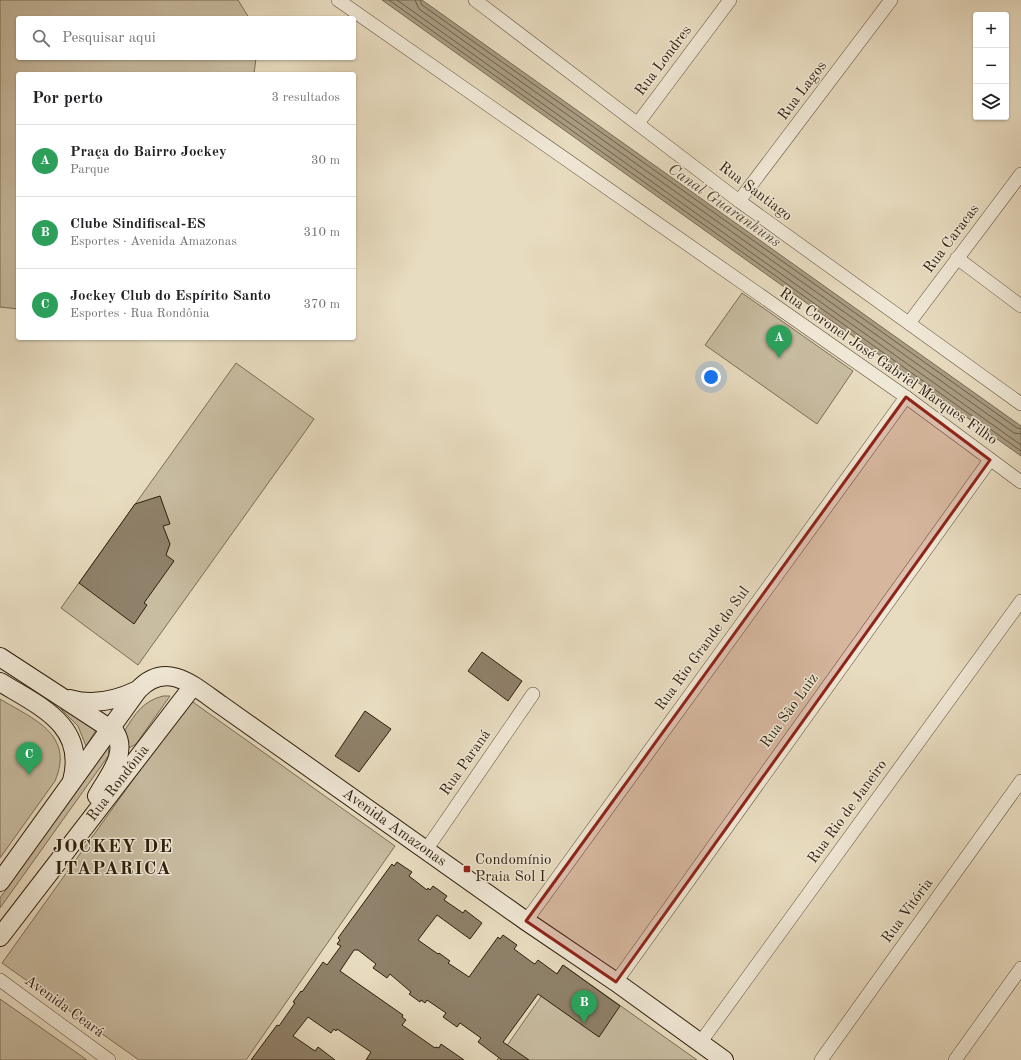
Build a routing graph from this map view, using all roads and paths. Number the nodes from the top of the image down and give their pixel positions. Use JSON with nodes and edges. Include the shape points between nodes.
{"nodes":[{"id":1,"x":338,"y":0,"type":"edge"},
{"id":2,"x":475,"y":0,"type":"edge"},
{"id":3,"x":730,"y":0,"type":"edge"},
{"id":4,"x":891,"y":0,"type":"edge"},
{"id":5,"x":638,"y":123,"type":"junction"},
{"id":6,"x":1021,"y":174,"type":"edge"},
{"id":7,"x":739,"y":201,"type":"junction"},
{"id":8,"x":957,"y":258,"type":"junction"},
{"id":9,"x":1021,"y":306,"type":"edge"},
{"id":10,"x":909,"y":323,"type":"junction"},
{"id":11,"x":906,"y":397,"type":"junction"},
{"id":12,"x":1021,"y":404,"type":"edge"},
{"id":13,"x":990,"y":460,"type":"junction"},
{"id":14,"x":1021,"y":482,"type":"edge"},
{"id":15,"x":1021,"y":601,"type":"edge"},
{"id":16,"x":0,"y":657,"type":"edge"},
{"id":17,"x":0,"y":682,"type":"edge"},
{"id":18,"x":193,"y":686,"type":"junction"},
{"id":19,"x":138,"y":690,"type":"junction"},
{"id":20,"x":533,"y":694,"type":"dead end"},
{"id":21,"x":62,"y":697,"type":"junction"},
{"id":22,"x":111,"y":728,"type":"junction"},
{"id":23,"x":1021,"y":781,"type":"edge"},
{"id":24,"x":71,"y":784,"type":"junction"},
{"id":25,"x":426,"y":850,"type":"junction"},
{"id":26,"x":65,"y":853,"type":"junction"},
{"id":27,"x":0,"y":882,"type":"edge"},
{"id":28,"x":526,"y":921,"type":"junction"},
{"id":29,"x":0,"y":937,"type":"edge"},
{"id":30,"x":1021,"y":968,"type":"edge"},
{"id":31,"x":0,"y":980,"type":"edge"},
{"id":32,"x":616,"y":982,"type":"junction"},
{"id":33,"x":700,"y":1043,"type":"junction"},
{"id":34,"x":109,"y":1060,"type":"edge"},
{"id":35,"x":724,"y":1060,"type":"edge"},
{"id":36,"x":821,"y":1060,"type":"edge"},
{"id":37,"x":955,"y":1060,"type":"edge"}],
"edges":[{"from":1,"to":11,"type":"street","name":"Rua Coronel José Gabriel Marques Filho"},
{"from":2,"to":5,"type":"street","name":"Rua Santiago"},
{"from":3,"to":5,"type":"street","name":"Rua Londres"},
{"from":4,"to":7,"type":"street","name":"Rua Lagos"},
{"from":5,"to":7,"type":"street","name":"Rua Santiago"},
{"from":6,"to":8,"type":"street","name":"Rua Caracas"},
{"from":7,"to":10,"type":"street","name":"Rua Santiago"},
{"from":8,"to":9,"type":"street"},
{"from":8,"to":10,"type":"street","name":"Rua Caracas"},
{"from":10,"to":12,"type":"street","name":"Rua Santiago"},
{"from":11,"to":13,"type":"street","name":"Rua Coronel José Gabriel Marques Filho"},
{"from":11,"to":28,"type":"street","name":"Rua Rio Grande do Sul"},
{"from":13,"to":14,"type":"street","name":"Rua Coronel José Gabriel Marques Filho"},
{"from":13,"to":32,"type":"street","name":"Rua São Luiz"},
{"from":15,"to":33,"type":"street","name":"Rua Rio de Janeiro"},
{"from":16,"to":21,"type":"street"},
{"from":17,"to":24,"type":"street","via":[[51,714],[63,726],[74,752],[74,774]]},
{"from":18,"to":19,"type":"street","name":"Avenida Amazonas","via":[[177,677],[163,676],[150,680]]},
{"from":18,"to":25,"type":"street","name":"Avenida Amazonas"},
{"from":18,"to":26,"type":"street","name":"Rua Rondônia"},
{"from":19,"to":21,"type":"street","via":[[114,700],[101,702]]},
{"from":19,"to":22,"type":"street"},
{"from":20,"to":25,"type":"street","name":"Rua Paraná"},
{"from":21,"to":22,"type":"street"},
{"from":22,"to":24,"type":"street"},
{"from":22,"to":26,"type":"street","via":[[119,741],[118,759]]},
{"from":23,"to":36,"type":"street","name":"Rua Vitória"},
{"from":24,"to":27,"type":"street"},
{"from":25,"to":28,"type":"street","name":"Avenida Amazonas"},
{"from":26,"to":29,"type":"street","name":"Rua Rondônia"},
{"from":28,"to":32,"type":"street","name":"Avenida Amazonas"},
{"from":30,"to":37,"type":"street"},
{"from":31,"to":34,"type":"street","name":"Avenida Ceará"},
{"from":32,"to":33,"type":"street","name":"Avenida Amazonas"},
{"from":33,"to":35,"type":"street","name":"Avenida Amazonas"}]}
